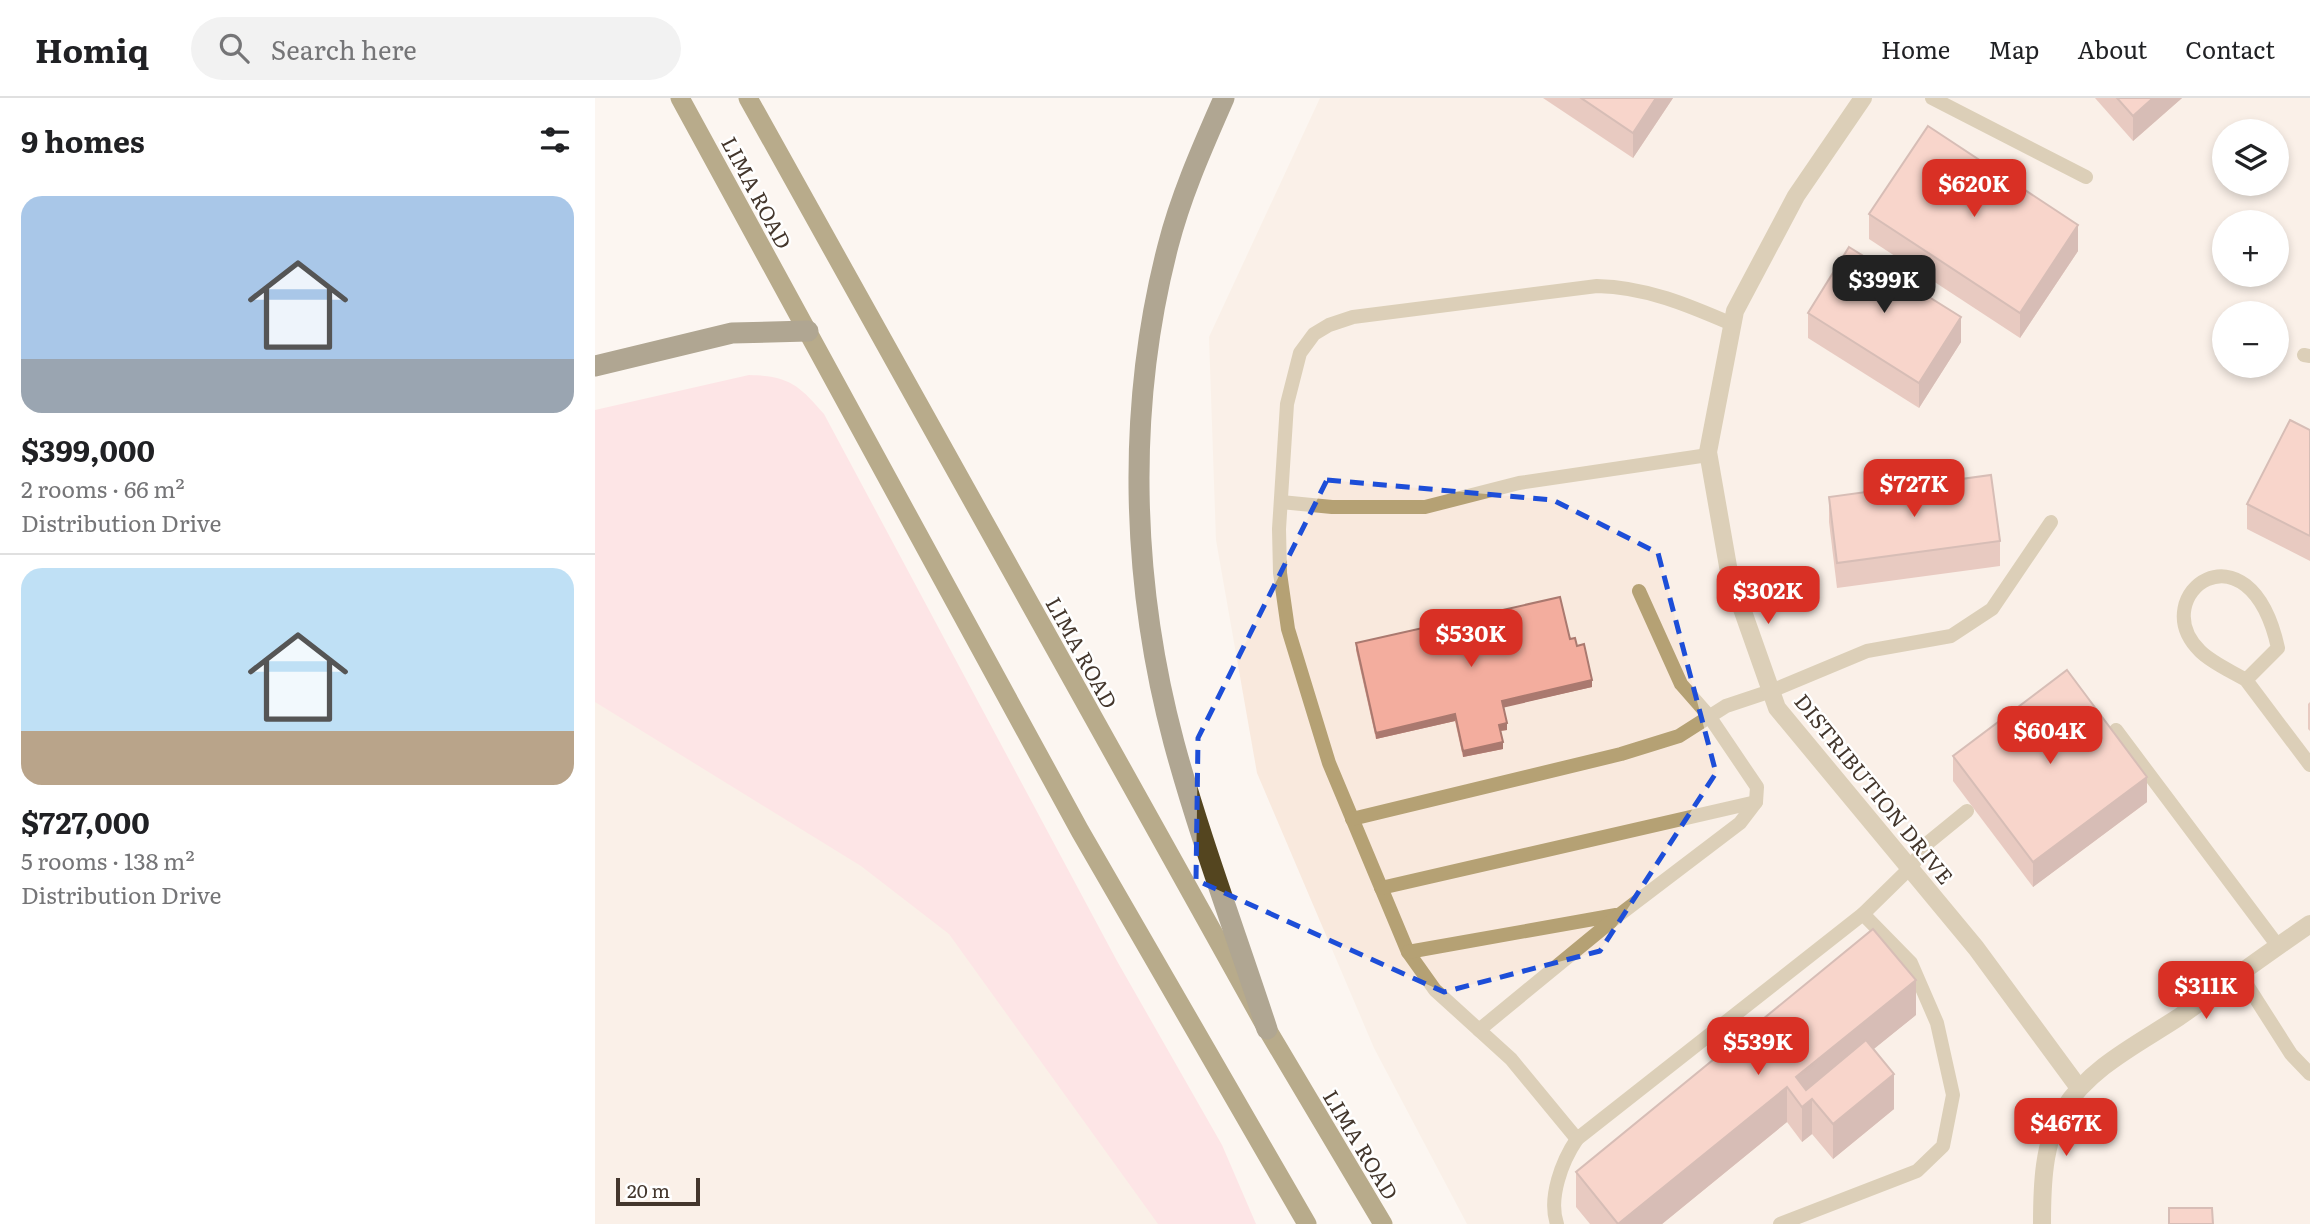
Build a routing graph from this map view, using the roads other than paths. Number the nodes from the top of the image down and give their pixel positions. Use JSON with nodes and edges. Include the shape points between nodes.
{"nodes":[{"id":1,"x":680,"y":98,"type":"edge"},
{"id":2,"x":748,"y":98,"type":"edge"},
{"id":3,"x":1224,"y":98,"type":"edge"},
{"id":4,"x":1863,"y":98,"type":"edge"},
{"id":5,"x":1932,"y":98,"type":"edge"},
{"id":6,"x":2086,"y":177,"type":"dead end"},
{"id":7,"x":1732,"y":324,"type":"junction"},
{"id":8,"x":808,"y":331,"type":"junction"},
{"id":9,"x":595,"y":366,"type":"edge"},
{"id":10,"x":1709,"y":455,"type":"junction"},
{"id":11,"x":1281,"y":502,"type":"junction"},
{"id":12,"x":2051,"y":522,"type":"dead end"},
{"id":13,"x":1639,"y":591,"type":"dead end"},
{"id":14,"x":2246,"y":680,"type":"junction"},
{"id":15,"x":1771,"y":691,"type":"junction"},
{"id":16,"x":1709,"y":716,"type":"junction"},
{"id":17,"x":2116,"y":730,"type":"edge"},
{"id":18,"x":2310,"y":765,"type":"edge"},
{"id":19,"x":1756,"y":802,"type":"junction"},
{"id":20,"x":1966,"y":811,"type":"dead end"},
{"id":21,"x":1352,"y":819,"type":"junction"},
{"id":22,"x":1910,"y":868,"type":"junction"},
{"id":23,"x":1381,"y":888,"type":"junction"},
{"id":24,"x":1863,"y":914,"type":"junction"},
{"id":25,"x":1619,"y":915,"type":"junction"},
{"id":26,"x":2310,"y":924,"type":"edge"},
{"id":27,"x":2278,"y":946,"type":"junction"},
{"id":28,"x":1408,"y":952,"type":"junction"},
{"id":29,"x":2240,"y":974,"type":"junction"},
{"id":30,"x":1267,"y":1029,"type":"junction"},
{"id":31,"x":1479,"y":1030,"type":"junction"},
{"id":32,"x":2310,"y":1074,"type":"edge"},
{"id":33,"x":2079,"y":1088,"type":"junction"},
{"id":34,"x":1577,"y":1139,"type":"junction"},
{"id":35,"x":1307,"y":1224,"type":"edge"},
{"id":36,"x":1383,"y":1224,"type":"edge"},
{"id":37,"x":1557,"y":1224,"type":"edge"},
{"id":38,"x":1780,"y":1224,"type":"edge"},
{"id":39,"x":2042,"y":1224,"type":"edge"}],
"edges":[{"from":1,"to":8,"type":"highway","name":"LIMA ROAD"},
{"from":2,"to":30,"type":"highway","name":"LIMA ROAD"},
{"from":3,"to":30,"type":"highway","via":[[1193,169],[1168,246],[1140,418],[1137,496],[1153,643],[1174,743]]},
{"from":4,"to":7,"type":"street","name":"DISTRIBUTION DRIVE","via":[[1796,196]]},
{"from":5,"to":6,"type":"lane"},
{"from":7,"to":10,"type":"street","name":"DISTRIBUTION DRIVE"},
{"from":7,"to":11,"type":"lane","via":[[1665,296],[1597,286],[1427,306],[1329,324],[1314,334],[1300,353],[1287,404]]},
{"from":8,"to":9,"type":"highway","via":[[732,333]]},
{"from":8,"to":35,"type":"highway","name":"LIMA ROAD","via":[[1080,831]]},
{"from":10,"to":11,"type":"lane","via":[[1519,483],[1425,507]]},
{"from":10,"to":15,"type":"street","name":"DISTRIBUTION DRIVE","via":[[1729,572]]},
{"from":11,"to":21,"type":"lane","via":[[1280,573],[1288,629],[1329,764]]},
{"from":12,"to":15,"type":"lane","via":[[1992,609],[1951,636],[1867,651]]},
{"from":13,"to":16,"type":"lane","via":[[1681,684]]},
{"from":14,"to":14,"type":"lane","via":[[2278,648],[2272,623],[2248,585],[2223,574],[2204,579],[2189,593],[2184,617],[2189,636],[2200,651]]},
{"from":14,"to":18,"type":"lane"},
{"from":15,"to":16,"type":"lane"},
{"from":15,"to":22,"type":"street","name":"DISTRIBUTION DRIVE","via":[[1777,708]]},
{"from":16,"to":19,"type":"lane","via":[[1757,787]]},
{"from":16,"to":21,"type":"lane","via":[[1679,736],[1621,754]]},
{"from":17,"to":27,"type":"lane"},
{"from":19,"to":23,"type":"lane"},
{"from":19,"to":25,"type":"lane","via":[[1740,823]]},
{"from":20,"to":22,"type":"lane","via":[[1929,842]]},
{"from":21,"to":23,"type":"lane"},
{"from":22,"to":24,"type":"lane"},
{"from":22,"to":33,"type":"street","name":"DISTRIBUTION DRIVE","via":[[1976,948]]},
{"from":23,"to":28,"type":"lane"},
{"from":24,"to":34,"type":"lane"},
{"from":24,"to":38,"type":"lane","via":[[1911,963],[1937,1023],[1953,1095],[1943,1146],[1917,1171]]},
{"from":25,"to":28,"type":"lane"},
{"from":25,"to":31,"type":"lane"},
{"from":26,"to":27,"type":"street"},
{"from":27,"to":29,"type":"street"},
{"from":28,"to":31,"type":"lane","via":[[1435,990]]},
{"from":29,"to":32,"type":"lane","via":[[2291,1054]]},
{"from":29,"to":33,"type":"street","via":[[2112,1059]]},
{"from":30,"to":36,"type":"highway","name":"LIMA ROAD"},
{"from":31,"to":34,"type":"lane","via":[[1511,1059]]},
{"from":33,"to":39,"type":"street","via":[[2062,1111],[2050,1140]]},
{"from":34,"to":37,"type":"lane","via":[[1567,1154],[1555,1194]]}]}
